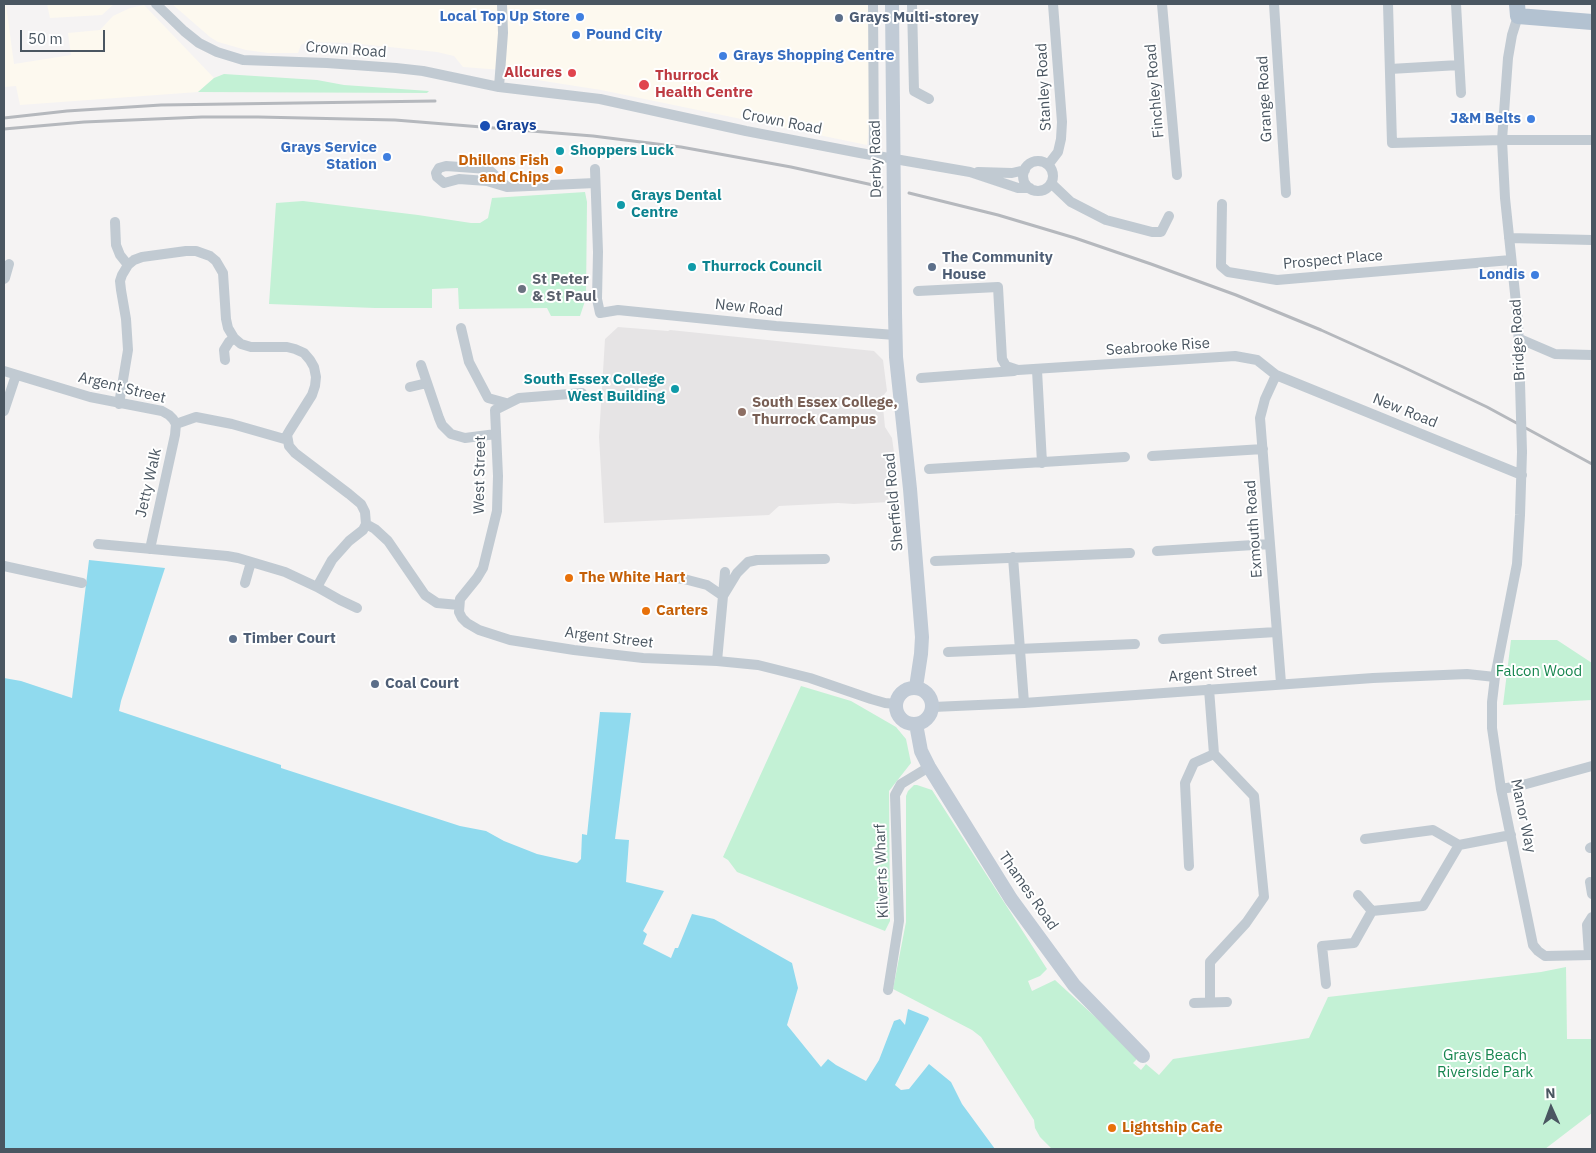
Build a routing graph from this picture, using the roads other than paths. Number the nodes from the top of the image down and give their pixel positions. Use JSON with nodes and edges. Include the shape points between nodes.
{"nodes":[{"id":1,"x":156,"y":4,"type":"edge"},
{"id":2,"x":502,"y":4,"type":"edge"},
{"id":3,"x":873,"y":4,"type":"edge"},
{"id":4,"x":892,"y":4,"type":"edge"},
{"id":5,"x":912,"y":4,"type":"edge"},
{"id":6,"x":1053,"y":4,"type":"edge"},
{"id":7,"x":1162,"y":4,"type":"edge"},
{"id":8,"x":1274,"y":4,"type":"edge"},
{"id":9,"x":1388,"y":4,"type":"edge"},
{"id":10,"x":1456,"y":4,"type":"edge"},
{"id":11,"x":1517,"y":10,"type":"edge"},
{"id":12,"x":1592,"y":22,"type":"edge"},
{"id":13,"x":1459,"y":65,"type":"junction"},
{"id":14,"x":1390,"y":68,"type":"junction"},
{"id":15,"x":499,"y":87,"type":"junction"},
{"id":16,"x":1460,"y":93,"type":"dead end"},
{"id":17,"x":928,"y":99,"type":"dead end"},
{"id":18,"x":1502,"y":140,"type":"junction"},
{"id":19,"x":1592,"y":140,"type":"edge"},
{"id":20,"x":874,"y":156,"type":"junction"},
{"id":21,"x":1048,"y":164,"type":"junction"},
{"id":22,"x":595,"y":169,"type":"dead end"},
{"id":23,"x":1025,"y":170,"type":"junction"},
{"id":24,"x":970,"y":172,"type":"junction"},
{"id":25,"x":1177,"y":175,"type":"dead end"},
{"id":26,"x":595,"y":183,"type":"junction"},
{"id":27,"x":1051,"y":183,"type":"junction"},
{"id":28,"x":507,"y":187,"type":"junction"},
{"id":29,"x":1030,"y":188,"type":"junction"},
{"id":30,"x":1286,"y":193,"type":"dead end"},
{"id":31,"x":1222,"y":204,"type":"dead end"},
{"id":32,"x":1169,"y":216,"type":"dead end"},
{"id":33,"x":115,"y":222,"type":"dead end"},
{"id":34,"x":1509,"y":238,"type":"junction"},
{"id":35,"x":1592,"y":240,"type":"edge"},
{"id":36,"x":1511,"y":260,"type":"junction"},
{"id":37,"x":9,"y":264,"type":"dead end"},
{"id":38,"x":128,"y":265,"type":"junction"},
{"id":39,"x":4,"y":279,"type":"edge"},
{"id":40,"x":918,"y":291,"type":"dead end"},
{"id":41,"x":895,"y":313,"type":"joint"},
{"id":42,"x":461,"y":328,"type":"dead end"},
{"id":43,"x":895,"y":335,"type":"junction"},
{"id":44,"x":234,"y":338,"type":"junction"},
{"id":45,"x":1520,"y":339,"type":"junction"},
{"id":46,"x":1592,"y":355,"type":"edge"},
{"id":47,"x":225,"y":360,"type":"dead end"},
{"id":48,"x":421,"y":365,"type":"dead end"},
{"id":49,"x":1018,"y":370,"type":"junction"},
{"id":50,"x":1037,"y":370,"type":"junction"},
{"id":51,"x":4,"y":371,"type":"edge"},
{"id":52,"x":16,"y":375,"type":"junction"},
{"id":53,"x":1276,"y":375,"type":"junction"},
{"id":54,"x":921,"y":378,"type":"dead end"},
{"id":55,"x":427,"y":383,"type":"junction"},
{"id":56,"x":410,"y":387,"type":"dead end"},
{"id":57,"x":582,"y":393,"type":"dead end"},
{"id":58,"x":506,"y":403,"type":"junction"},
{"id":59,"x":119,"y":404,"type":"junction"},
{"id":60,"x":4,"y":411,"type":"edge"},
{"id":61,"x":176,"y":424,"type":"junction"},
{"id":62,"x":496,"y":434,"type":"junction"},
{"id":63,"x":288,"y":440,"type":"junction"},
{"id":64,"x":1263,"y":449,"type":"junction"},
{"id":65,"x":1152,"y":456,"type":"dead end"},
{"id":66,"x":1125,"y":457,"type":"dead end"},
{"id":67,"x":1042,"y":463,"type":"junction"},
{"id":68,"x":928,"y":469,"type":"dead end"},
{"id":69,"x":1522,"y":476,"type":"junction"},
{"id":70,"x":366,"y":524,"type":"junction"},
{"id":71,"x":98,"y":544,"type":"dead end"},
{"id":72,"x":1270,"y":544,"type":"junction"},
{"id":73,"x":150,"y":549,"type":"junction"},
{"id":74,"x":1157,"y":551,"type":"dead end"},
{"id":75,"x":1130,"y":553,"type":"dead end"},
{"id":76,"x":1013,"y":556,"type":"junction"},
{"id":77,"x":825,"y":559,"type":"dead end"},
{"id":78,"x":935,"y":561,"type":"dead end"},
{"id":79,"x":251,"y":562,"type":"junction"},
{"id":80,"x":4,"y":566,"type":"edge"},
{"id":81,"x":725,"y":572,"type":"dead end"},
{"id":82,"x":658,"y":577,"type":"dead end"},
{"id":83,"x":82,"y":583,"type":"dead end"},
{"id":84,"x":245,"y":583,"type":"dead end"},
{"id":85,"x":317,"y":587,"type":"junction"},
{"id":86,"x":723,"y":596,"type":"junction"},
{"id":87,"x":459,"y":605,"type":"junction"},
{"id":88,"x":357,"y":608,"type":"dead end"},
{"id":89,"x":1276,"y":632,"type":"junction"},
{"id":90,"x":1164,"y":640,"type":"dead end"},
{"id":91,"x":1135,"y":644,"type":"dead end"},
{"id":92,"x":1019,"y":648,"type":"junction"},
{"id":93,"x":948,"y":652,"type":"dead end"},
{"id":94,"x":717,"y":661,"type":"junction"},
{"id":95,"x":1495,"y":676,"type":"junction"},
{"id":96,"x":1281,"y":684,"type":"junction"},
{"id":97,"x":916,"y":687,"type":"junction"},
{"id":98,"x":1209,"y":689,"type":"junction"},
{"id":99,"x":1024,"y":702,"type":"junction"},
{"id":100,"x":896,"y":704,"type":"junction"},
{"id":101,"x":933,"y":707,"type":"junction"},
{"id":102,"x":916,"y":724,"type":"junction"},
{"id":103,"x":1214,"y":754,"type":"junction"},
{"id":104,"x":1592,"y":766,"type":"edge"},
{"id":105,"x":929,"y":767,"type":"junction"},
{"id":106,"x":1501,"y":789,"type":"junction"},
{"id":107,"x":1511,"y":834,"type":"junction"},
{"id":108,"x":1365,"y":839,"type":"dead end"},
{"id":109,"x":1460,"y":845,"type":"junction"},
{"id":110,"x":1189,"y":866,"type":"dead end"},
{"id":111,"x":1590,"y":882,"type":"dead end"},
{"id":112,"x":1592,"y":894,"type":"edge"},
{"id":113,"x":1358,"y":895,"type":"dead end"},
{"id":114,"x":1372,"y":911,"type":"junction"},
{"id":115,"x":1592,"y":916,"type":"edge"},
{"id":116,"x":1590,"y":955,"type":"edge"},
{"id":117,"x":1326,"y":984,"type":"dead end"},
{"id":118,"x":888,"y":990,"type":"dead end"},
{"id":119,"x":1210,"y":1002,"type":"junction"},
{"id":120,"x":1227,"y":1002,"type":"dead end"},
{"id":121,"x":1194,"y":1003,"type":"dead end"},
{"id":122,"x":1143,"y":1056,"type":"dead end"}],
"edges":[{"from":1,"to":15,"type":"street","name":"Crown Road","via":[[208,48],[243,60],[396,68]]},
{"from":2,"to":15,"type":"street"},
{"from":3,"to":20,"type":"street"},
{"from":4,"to":41,"type":"main road","name":"Derby Road","bridge":true},
{"from":5,"to":17,"type":"street","via":[[914,90]]},
{"from":6,"to":21,"type":"street","name":"Stanley Road","via":[[1062,122],[1058,152]]},
{"from":7,"to":25,"type":"street","name":"Finchley Road"},
{"from":8,"to":30,"type":"street","name":"Grange Road"},
{"from":9,"to":14,"type":"street"},
{"from":10,"to":13,"type":"street"},
{"from":11,"to":12,"type":"main road"},
{"from":11,"to":18,"type":"street","name":"Bridge Road","via":[[1508,58]]},
{"from":13,"to":14,"type":"street"},
{"from":13,"to":16,"type":"street"},
{"from":14,"to":18,"type":"street","via":[[1392,143]]},
{"from":15,"to":20,"type":"street","name":"Crown Road","via":[[600,99]]},
{"from":18,"to":19,"type":"street"},
{"from":18,"to":34,"type":"street","name":"Bridge Road"},
{"from":20,"to":24,"type":"street","name":"Crown Road"},
{"from":21,"to":23,"type":"street","via":[[1035,161]]},
{"from":21,"to":27,"type":"street","via":[[1053,175]]},
{"from":22,"to":26,"type":"street"},
{"from":23,"to":24,"type":"street","name":"Crown Road","via":[[1012,173]]},
{"from":23,"to":29,"type":"street","via":[[1024,180]]},
{"from":24,"to":29,"type":"street","name":"Crown Road","via":[[1018,188]]},
{"from":26,"to":28,"type":"street"},
{"from":26,"to":43,"type":"street","name":"New Road","via":[[600,313],[618,310]]},
{"from":27,"to":29,"type":"street","via":[[1044,190]]},
{"from":27,"to":32,"type":"street","via":[[1071,202],[1106,220],[1162,232]]},
{"from":28,"to":28,"type":"street","via":[[487,181],[459,179],[444,183],[436,173],[446,166],[488,169]]},
{"from":31,"to":36,"type":"street","name":"Prospect Place","via":[[1221,266],[1228,272],[1277,280]]},
{"from":33,"to":38,"type":"street","via":[[116,245]]},
{"from":34,"to":35,"type":"street"},
{"from":34,"to":36,"type":"street","name":"Bridge Road"},
{"from":36,"to":45,"type":"street","name":"Bridge Road"},
{"from":37,"to":39,"type":"street"},
{"from":38,"to":44,"type":"street","via":[[142,257],[186,251],[210,256],[223,273],[226,319]]},
{"from":38,"to":59,"type":"street","via":[[120,281],[128,350]]},
{"from":40,"to":49,"type":"street","via":[[998,286],[1002,359],[1006,366]]},
{"from":41,"to":43,"type":"main road","name":"Sherfield Road"},
{"from":42,"to":58,"type":"street","via":[[470,362],[488,398]]},
{"from":43,"to":97,"type":"main road","name":"Sherfield Road","via":[[922,637]]},
{"from":44,"to":47,"type":"street","via":[[224,350]]},
{"from":44,"to":63,"type":"street","via":[[251,347],[295,349],[310,360],[316,378],[312,395],[287,435]]},
{"from":45,"to":46,"type":"street","via":[[1555,354]]},
{"from":45,"to":69,"type":"street","name":"Bridge Road","bridge":true},
{"from":48,"to":55,"type":"street"},
{"from":49,"to":50,"type":"street","name":"Seabrooke Rise"},
{"from":49,"to":54,"type":"street","name":"Seabrooke Rise"},
{"from":50,"to":53,"type":"street","name":"Seabrooke Rise","via":[[1234,356],[1257,360]]},
{"from":50,"to":67,"type":"street"},
{"from":51,"to":52,"type":"street","name":"Argent Street"},
{"from":52,"to":59,"type":"street","name":"Argent Street"},
{"from":52,"to":60,"type":"street"},
{"from":53,"to":64,"type":"street","name":"Exmouth Road","via":[[1264,400],[1260,418]]},
{"from":53,"to":69,"type":"street","name":"New Road"},
{"from":55,"to":56,"type":"street"},
{"from":55,"to":62,"type":"street","via":[[442,425],[451,434],[465,438]]},
{"from":57,"to":58,"type":"street","via":[[519,398]]},
{"from":58,"to":62,"type":"street","name":"West Street","via":[[495,410]]},
{"from":59,"to":61,"type":"street","name":"Argent Street","via":[[162,411],[169,414]]},
{"from":61,"to":63,"type":"street","name":"Argent Street","via":[[196,417]]},
{"from":61,"to":73,"type":"street","name":"Jetty Walk"},
{"from":62,"to":87,"type":"street","name":"West Street","via":[[497,511],[483,568]]},
{"from":63,"to":70,"type":"street","via":[[295,453],[361,504]]},
{"from":64,"to":65,"type":"street"},
{"from":64,"to":72,"type":"street","name":"Exmouth Road"},
{"from":66,"to":67,"type":"street"},
{"from":67,"to":68,"type":"street"},
{"from":69,"to":95,"type":"street","name":"Bridge Road","via":[[1517,564]]},
{"from":70,"to":85,"type":"street","via":[[332,560]]},
{"from":70,"to":87,"type":"street","via":[[388,540],[425,595],[437,603]]},
{"from":71,"to":73,"type":"street"},
{"from":72,"to":74,"type":"street"},
{"from":72,"to":89,"type":"street","name":"Exmouth Road"},
{"from":73,"to":79,"type":"street","via":[[227,556]]},
{"from":75,"to":76,"type":"street"},
{"from":76,"to":78,"type":"street"},
{"from":76,"to":92,"type":"street"},
{"from":77,"to":86,"type":"street","via":[[748,562],[736,573]]},
{"from":79,"to":84,"type":"street"},
{"from":79,"to":85,"type":"street","via":[[285,572]]},
{"from":80,"to":83,"type":"street"},
{"from":81,"to":86,"type":"street"},
{"from":82,"to":86,"type":"street","via":[[707,584]]},
{"from":85,"to":88,"type":"street"},
{"from":86,"to":94,"type":"street"},
{"from":87,"to":94,"type":"street","name":"Argent Street","via":[[459,612],[467,623],[510,640],[618,656]]},
{"from":89,"to":90,"type":"street"},
{"from":89,"to":96,"type":"street","name":"Exmouth Road"},
{"from":91,"to":92,"type":"street"},
{"from":92,"to":93,"type":"street"},
{"from":92,"to":99,"type":"street"},
{"from":94,"to":100,"type":"street","name":"Argent Street","via":[[758,665]]},
{"from":95,"to":96,"type":"street","name":"Argent Street","via":[[1467,674]]},
{"from":95,"to":106,"type":"street","name":"Manor Way","via":[[1492,728]]},
{"from":96,"to":98,"type":"street","name":"Argent Street"},
{"from":97,"to":100,"type":"main road","via":[[901,693]]},
{"from":97,"to":101,"type":"main road","via":[[926,692]]},
{"from":98,"to":99,"type":"street","name":"Argent Street"},
{"from":98,"to":103,"type":"street"},
{"from":99,"to":101,"type":"street","name":"Argent Street"},
{"from":100,"to":102,"type":"main road","via":[[901,718]]},
{"from":101,"to":102,"type":"main road","via":[[926,720]]},
{"from":102,"to":105,"type":"main road","name":"Thames Road","via":[[921,751]]},
{"from":103,"to":110,"type":"street","via":[[1194,763],[1185,783]]},
{"from":103,"to":119,"type":"street","via":[[1254,796],[1264,897],[1246,923],[1210,962]]},
{"from":104,"to":106,"type":"street"},
{"from":105,"to":118,"type":"street","name":"Kilverts Wharf","via":[[902,784],[895,795],[899,921]]},
{"from":105,"to":122,"type":"main road","name":"Thames Road","via":[[999,880],[1074,985]]},
{"from":106,"to":107,"type":"street","name":"Manor Way"},
{"from":107,"to":109,"type":"street"},
{"from":107,"to":116,"type":"street","name":"Manor Way","via":[[1534,945],[1545,956]]},
{"from":108,"to":109,"type":"street","via":[[1433,830]]},
{"from":109,"to":114,"type":"street","via":[[1423,906]]},
{"from":111,"to":112,"type":"street"},
{"from":113,"to":114,"type":"street"},
{"from":114,"to":117,"type":"street","via":[[1354,943],[1322,946]]},
{"from":115,"to":116,"type":"street","via":[[1587,925]]},
{"from":119,"to":120,"type":"street"},
{"from":119,"to":121,"type":"street"}]}
